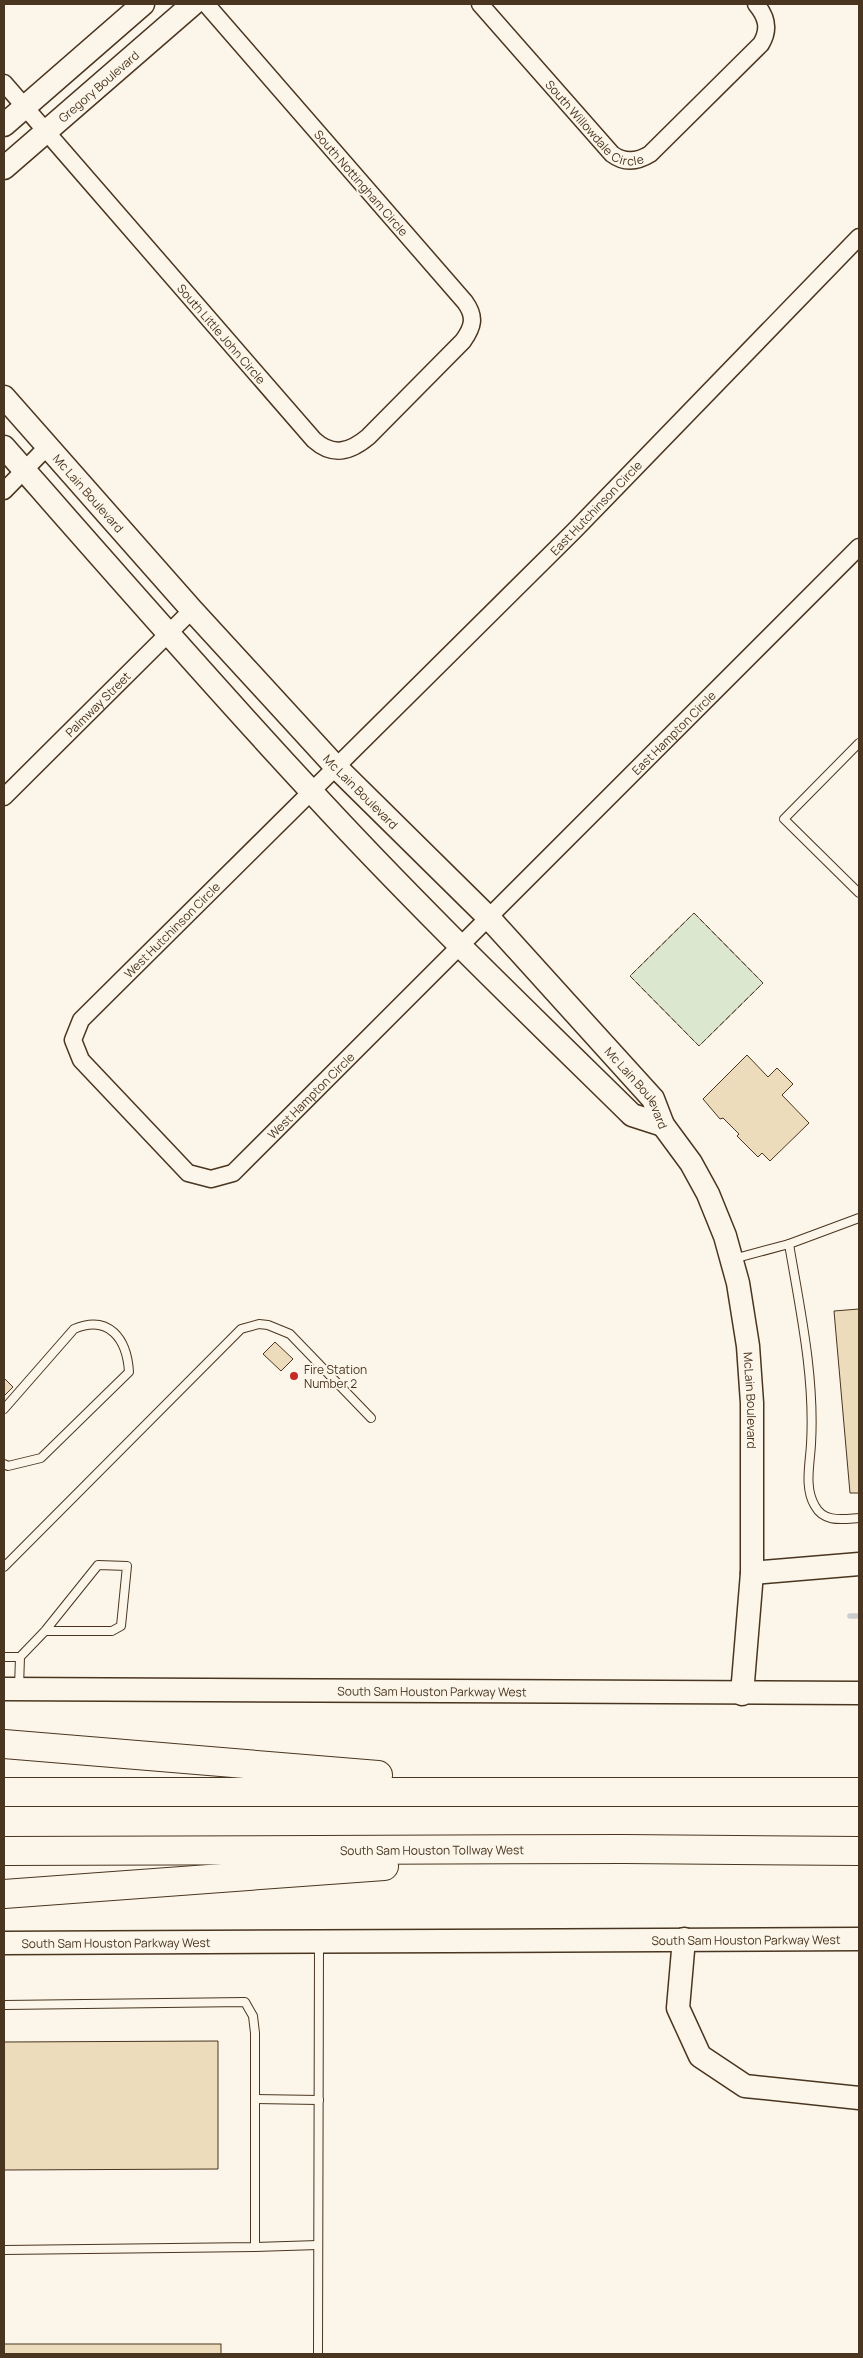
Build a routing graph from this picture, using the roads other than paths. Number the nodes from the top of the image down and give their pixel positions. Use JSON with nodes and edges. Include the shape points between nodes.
{"nodes":[{"id":1,"x":143,"y":4,"type":"edge"},
{"id":2,"x":193,"y":4,"type":"edge"},
{"id":3,"x":206,"y":4,"type":"edge"},
{"id":4,"x":480,"y":4,"type":"edge"},
{"id":5,"x":756,"y":4,"type":"edge"},
{"id":6,"x":4,"y":83,"type":"edge"},
{"id":7,"x":24,"y":107,"type":"junction"},
{"id":8,"x":4,"y":125,"type":"edge"},
{"id":9,"x":46,"y":131,"type":"junction"},
{"id":10,"x":4,"y":168,"type":"edge"},
{"id":11,"x":855,"y":242,"type":"edge"},
{"id":12,"x":438,"y":366,"type":"joint"},
{"id":13,"x":4,"y":397,"type":"edge"},
{"id":14,"x":4,"y":446,"type":"edge"},
{"id":15,"x":47,"y":448,"type":"junction"},
{"id":16,"x":24,"y":470,"type":"junction"},
{"id":17,"x":4,"y":491,"type":"edge"},
{"id":18,"x":859,"y":547,"type":"edge"},
{"id":19,"x":192,"y":610,"type":"junction"},
{"id":20,"x":168,"y":634,"type":"junction"},
{"id":21,"x":859,"y":743,"type":"edge"},
{"id":22,"x":336,"y":767,"type":"junction"},
{"id":23,"x":312,"y":792,"type":"junction"},
{"id":24,"x":4,"y":797,"type":"edge"},
{"id":25,"x":859,"y":893,"type":"edge"},
{"id":26,"x":488,"y":918,"type":"junction"},
{"id":27,"x":460,"y":947,"type":"junction"},
{"id":28,"x":591,"y":1030,"type":"junction"},
{"id":29,"x":568,"y":1052,"type":"junction"},
{"id":30,"x":122,"y":1103,"type":"joint"},
{"id":31,"x":663,"y":1125,"type":"junction"},
{"id":32,"x":859,"y":1218,"type":"edge"},
{"id":33,"x":789,"y":1244,"type":"junction"},
{"id":34,"x":732,"y":1260,"type":"junction"},
{"id":35,"x":4,"y":1409,"type":"edge"},
{"id":36,"x":371,"y":1418,"type":"dead end"},
{"id":37,"x":4,"y":1464,"type":"edge"},
{"id":38,"x":859,"y":1518,"type":"edge"},
{"id":39,"x":859,"y":1564,"type":"edge"},
{"id":40,"x":4,"y":1566,"type":"edge"},
{"id":41,"x":752,"y":1573,"type":"junction"},
{"id":42,"x":45,"y":1630,"type":"junction"},
{"id":43,"x":4,"y":1657,"type":"edge"},
{"id":44,"x":20,"y":1657,"type":"junction"},
{"id":45,"x":11,"y":1689,"type":"edge"},
{"id":46,"x":859,"y":1693,"type":"edge"},
{"id":47,"x":742,"y":1694,"type":"junction"},
{"id":48,"x":4,"y":1744,"type":"edge"},
{"id":49,"x":569,"y":1791,"type":"junction"},
{"id":50,"x":4,"y":1792,"type":"edge"},
{"id":51,"x":859,"y":1792,"type":"edge"},
{"id":52,"x":624,"y":1849,"type":"junction"},
{"id":53,"x":4,"y":1850,"type":"edge"},
{"id":54,"x":859,"y":1851,"type":"edge"},
{"id":55,"x":4,"y":1894,"type":"edge"},
{"id":56,"x":859,"y":1939,"type":"edge"},
{"id":57,"x":684,"y":1940,"type":"junction"},
{"id":58,"x":4,"y":1943,"type":"edge"},
{"id":59,"x":319,"y":1943,"type":"junction"},
{"id":60,"x":4,"y":2006,"type":"edge"},
{"id":61,"x":859,"y":2098,"type":"edge"},
{"id":62,"x":254,"y":2099,"type":"junction"},
{"id":63,"x":319,"y":2100,"type":"junction"},
{"id":64,"x":318,"y":2245,"type":"junction"},
{"id":65,"x":255,"y":2247,"type":"junction"},
{"id":66,"x":4,"y":2250,"type":"edge"},
{"id":67,"x":318,"y":2354,"type":"edge"}],
"edges":[{"from":1,"to":7,"type":"street"},
{"from":2,"to":9,"type":"street","name":"Gregory Boulevard"},
{"from":3,"to":12,"type":"street","name":"South Nottingham Circle","via":[[468,306],[473,316],[472,327]]},
{"from":4,"to":5,"type":"street","name":"South Willowdale Circle","via":[[612,154],[624,161],[638,160],[650,154],[764,39],[767,24]]},
{"from":6,"to":7,"type":"street","name":"South Little John Circle"},
{"from":7,"to":8,"type":"street"},
{"from":7,"to":9,"type":"street","name":"South Little John Circle"},
{"from":9,"to":10,"type":"street","name":"Gregory Boulevard"},
{"from":9,"to":12,"type":"street","name":"South Little John Circle","via":[[324,449],[341,452],[359,444]]},
{"from":11,"to":22,"type":"street","name":"East Hutchinson Circle","via":[[575,530]]},
{"from":13,"to":15,"type":"street","name":"Mc Lain Boulevard"},
{"from":14,"to":16,"type":"street","name":"Mc Lain Boulevard"},
{"from":15,"to":16,"type":"street"},
{"from":15,"to":19,"type":"street","name":"Mc Lain Boulevard"},
{"from":16,"to":17,"type":"street"},
{"from":16,"to":20,"type":"street","name":"Mc Lain Boulevard"},
{"from":18,"to":26,"type":"street","name":"East Hampton Circle"},
{"from":19,"to":20,"type":"street","name":"Palmway Street"},
{"from":19,"to":22,"type":"street","name":"Mc Lain Boulevard"},
{"from":20,"to":23,"type":"street","name":"Mc Lain Boulevard"},
{"from":20,"to":24,"type":"street","name":"Palmway Street"},
{"from":21,"to":25,"type":"lane","via":[[784,819]]},
{"from":22,"to":23,"type":"street","name":"West Hutchinson Circle"},
{"from":22,"to":26,"type":"street","name":"Mc Lain Boulevard"},
{"from":23,"to":27,"type":"street","name":"Mc Lain Boulevard"},
{"from":23,"to":30,"type":"street","name":"West Hutchinson Circle","via":[[82,1020],[73,1040],[80,1060]]},
{"from":26,"to":27,"type":"street","name":"West Hampton Circle"},
{"from":26,"to":28,"type":"street","name":"Mc Lain Boulevard"},
{"from":27,"to":29,"type":"street","name":"Mc Lain Boulevard"},
{"from":27,"to":30,"type":"street","name":"West Hampton Circle","via":[[233,1174],[211,1178],[188,1173]]},
{"from":28,"to":29,"type":"street"},
{"from":28,"to":31,"type":"street","name":"Mc Lain Boulevard","via":[[653,1099]]},
{"from":29,"to":31,"type":"street","name":"Mc Lain Boulevard","via":[[632,1115]]},
{"from":31,"to":34,"type":"street","name":"McLain Boulevard","via":[[691,1163],[708,1194]]},
{"from":32,"to":33,"type":"lane"},
{"from":33,"to":34,"type":"lane"},
{"from":33,"to":38,"type":"lane","via":[[806,1346],[812,1433],[808,1494],[816,1509],[828,1518]]},
{"from":34,"to":41,"type":"street","name":"McLain Boulevard","via":[[748,1346],[752,1403]]},
{"from":35,"to":37,"type":"lane","via":[[74,1329],[86,1324],[103,1324],[118,1337],[128,1353],[129,1372],[40,1458],[8,1466]]},
{"from":36,"to":40,"type":"lane","via":[[290,1334],[268,1325],[246,1326]]},
{"from":39,"to":41,"type":"street"},
{"from":41,"to":47,"type":"street","name":"McLain Boulevard"},
{"from":42,"to":42,"type":"lane","via":[[98,1566],[127,1566],[121,1626],[118,1629],[112,1632]]},
{"from":42,"to":44,"type":"lane"},
{"from":43,"to":44,"type":"lane"},
{"from":44,"to":45,"type":"lane"},
{"from":45,"to":47,"type":"street","name":"South Sam Houston Parkway West"},
{"from":46,"to":47,"type":"street","name":"South Sam Houston Parkway West"},
{"from":48,"to":49,"type":"highway"},
{"from":49,"to":50,"type":"highway"},
{"from":49,"to":51,"type":"highway"},
{"from":52,"to":53,"type":"highway","name":"South Sam Houston Tollway West"},
{"from":52,"to":54,"type":"highway","name":"South Sam Houston Tollway West"},
{"from":52,"to":55,"type":"highway"},
{"from":56,"to":57,"type":"street","name":"South Sam Houston Parkway West"},
{"from":57,"to":59,"type":"street","name":"South Sam Houston Parkway West"},
{"from":57,"to":61,"type":"street","via":[[678,2008],[700,2056],[745,2086]]},
{"from":58,"to":59,"type":"street","name":"South Sam Houston Parkway West"},
{"from":59,"to":63,"type":"lane"},
{"from":60,"to":62,"type":"lane","via":[[245,2002],[253,2016],[255,2033]]},
{"from":62,"to":63,"type":"lane"},
{"from":62,"to":65,"type":"lane"},
{"from":63,"to":64,"type":"lane"},
{"from":64,"to":65,"type":"lane"},
{"from":64,"to":67,"type":"lane"},
{"from":65,"to":66,"type":"lane"}]}
